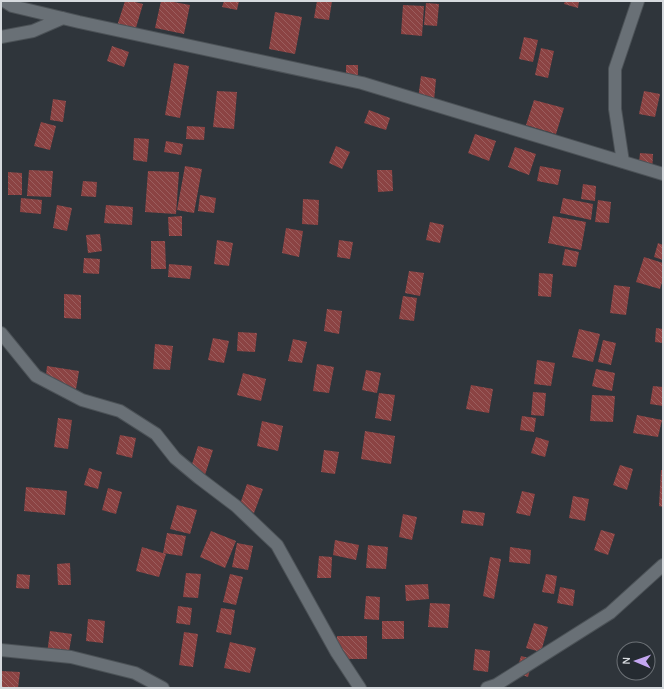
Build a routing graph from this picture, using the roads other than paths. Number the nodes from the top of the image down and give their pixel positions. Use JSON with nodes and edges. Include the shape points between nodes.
{"nodes":[{"id":1,"x":4,"y":1,"type":"edge"},
{"id":2,"x":638,"y":1,"type":"edge"},
{"id":3,"x":63,"y":18,"type":"junction"},
{"id":4,"x":1,"y":37,"type":"edge"},
{"id":5,"x":623,"y":162,"type":"junction"},
{"id":6,"x":663,"y":174,"type":"edge"},
{"id":7,"x":1,"y":333,"type":"edge"},
{"id":8,"x":663,"y":565,"type":"edge"},
{"id":9,"x":1,"y":650,"type":"edge"},
{"id":10,"x":163,"y":688,"type":"edge"},
{"id":11,"x":360,"y":688,"type":"edge"},
{"id":12,"x":487,"y":688,"type":"edge"}],
"edges":[{"from":1,"to":3,"type":"street","via":[[12,6]]},
{"from":2,"to":5,"type":"street","via":[[615,69],[615,109]]},
{"from":3,"to":4,"type":"street","via":[[33,31]]},
{"from":3,"to":5,"type":"street","via":[[362,83]]},
{"from":5,"to":6,"type":"street"},
{"from":7,"to":11,"type":"street","via":[[36,376],[82,400],[120,411],[156,434],[175,458],[236,506],[277,545],[337,653]]},
{"from":8,"to":12,"type":"street","via":[[610,613],[496,685]]},
{"from":9,"to":10,"type":"street","via":[[71,657],[135,673]]}]}
